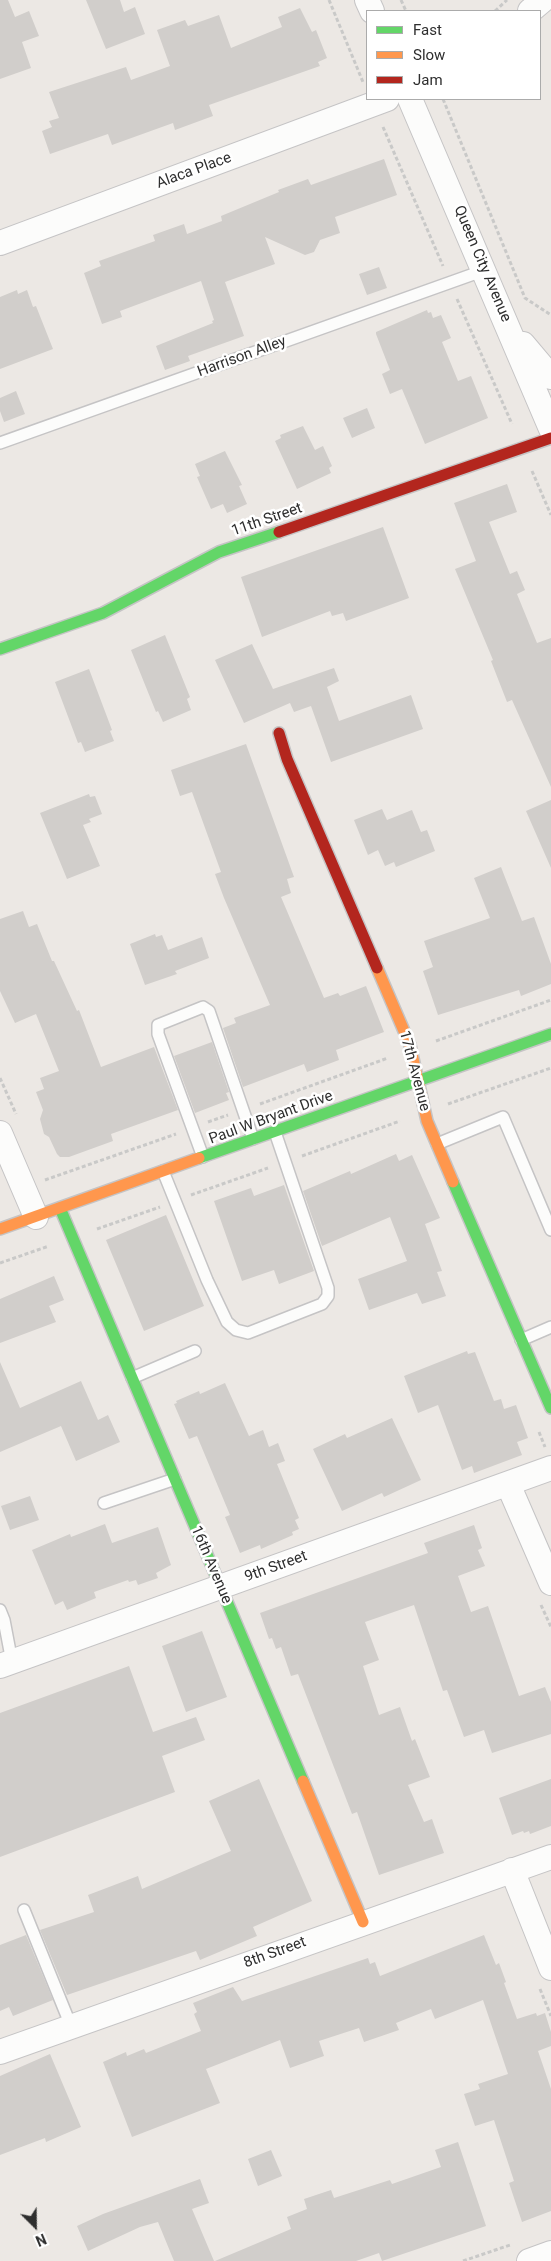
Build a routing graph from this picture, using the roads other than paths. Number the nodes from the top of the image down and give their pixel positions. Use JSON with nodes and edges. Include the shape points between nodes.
{"nodes":[{"id":1,"x":543,"y":0,"type":"edge"},
{"id":2,"x":531,"y":10,"type":"edge"},
{"id":3,"x":366,"y":100,"type":"edge"},
{"id":4,"x":418,"y":103,"type":"edge"},
{"id":5,"x":0,"y":243,"type":"edge"},
{"id":6,"x":485,"y":270,"type":"junction"},
{"id":7,"x":510,"y":329,"type":"junction"},
{"id":8,"x":551,"y":377,"type":"edge"},
{"id":9,"x":551,"y":429,"type":"edge"},
{"id":10,"x":551,"y":438,"type":"edge"},
{"id":11,"x":0,"y":444,"type":"edge"},
{"id":12,"x":0,"y":649,"type":"edge"},
{"id":13,"x":279,"y":733,"type":"dead end"},
{"id":14,"x":551,"y":1034,"type":"edge"},
{"id":15,"x":418,"y":1081,"type":"junction"},
{"id":16,"x":275,"y":1132,"type":"junction"},
{"id":17,"x":0,"y":1133,"type":"edge"},
{"id":18,"x":253,"y":1139,"type":"junction"},
{"id":19,"x":437,"y":1144,"type":"junction"},
{"id":20,"x":204,"y":1157,"type":"junction"},
{"id":21,"x":163,"y":1171,"type":"junction"},
{"id":22,"x":60,"y":1208,"type":"junction"},
{"id":23,"x":36,"y":1217,"type":"junction"},
{"id":24,"x":0,"y":1229,"type":"edge"},
{"id":25,"x":551,"y":1230,"type":"edge"},
{"id":26,"x":551,"y":1327,"type":"edge"},
{"id":27,"x":521,"y":1340,"type":"junction"},
{"id":28,"x":195,"y":1351,"type":"dead end"},
{"id":29,"x":132,"y":1378,"type":"junction"},
{"id":30,"x":551,"y":1408,"type":"edge"},
{"id":31,"x":551,"y":1468,"type":"edge"},
{"id":32,"x":175,"y":1479,"type":"junction"},
{"id":33,"x":508,"y":1484,"type":"junction"},
{"id":34,"x":104,"y":1503,"type":"dead end"},
{"id":35,"x":551,"y":1583,"type":"edge"},
{"id":36,"x":221,"y":1587,"type":"junction"},
{"id":37,"x":0,"y":1610,"type":"edge"},
{"id":38,"x":6,"y":1664,"type":"edge"},
{"id":39,"x":551,"y":1857,"type":"edge"},
{"id":40,"x":512,"y":1870,"type":"junction"},
{"id":41,"x":24,"y":1910,"type":"dead end"},
{"id":42,"x":363,"y":1922,"type":"junction"},
{"id":43,"x":551,"y":1968,"type":"edge"},
{"id":44,"x":70,"y":2026,"type":"junction"},
{"id":45,"x":0,"y":2052,"type":"edge"},
{"id":46,"x":522,"y":2252,"type":"edge"},
{"id":47,"x":551,"y":2253,"type":"edge"}],
"edges":[{"from":1,"to":2,"type":"street"},
{"from":3,"to":5,"type":"street","name":"Alaca Place"},
{"from":4,"to":6,"type":"street","name":"Queen City Avenue"},
{"from":6,"to":7,"type":"street","name":"Queen City Avenue"},
{"from":6,"to":11,"type":"lane","name":"Harrison Alley"},
{"from":7,"to":8,"type":"street"},
{"from":7,"to":9,"type":"street","name":"Queen City Avenue"},
{"from":10,"to":12,"type":"street","name":"11th Street","via":[[219,552],[103,613]]},
{"from":13,"to":15,"type":"street","name":"17th Avenue","via":[[287,759],[411,1050]]},
{"from":14,"to":15,"type":"street","name":"Paul W Bryant Drive"},
{"from":15,"to":16,"type":"street","name":"Paul W Bryant Drive"},
{"from":15,"to":19,"type":"street","name":"17th Avenue","via":[[427,1121]]},
{"from":16,"to":18,"type":"street","name":"Paul W Bryant Drive"},
{"from":16,"to":21,"type":"lane","via":[[328,1296],[322,1304],[248,1333],[236,1330],[227,1322]]},
{"from":17,"to":23,"type":"street"},
{"from":18,"to":20,"type":"street","name":"Paul W Bryant Drive"},
{"from":18,"to":20,"type":"lane","via":[[209,1011],[204,1007],[158,1026],[158,1034]]},
{"from":19,"to":25,"type":"lane","via":[[503,1117]]},
{"from":19,"to":27,"type":"street","name":"17th Avenue"},
{"from":20,"to":21,"type":"street","name":"Paul W Bryant Drive"},
{"from":21,"to":22,"type":"street","name":"Paul W Bryant Drive"},
{"from":22,"to":23,"type":"street","name":"Paul W Bryant Drive"},
{"from":22,"to":29,"type":"street","name":"16th Avenue"},
{"from":23,"to":24,"type":"street","name":"Paul W Bryant Drive"},
{"from":26,"to":27,"type":"lane"},
{"from":27,"to":30,"type":"street","name":"17th Avenue"},
{"from":28,"to":29,"type":"lane"},
{"from":29,"to":32,"type":"street","name":"16th Avenue"},
{"from":31,"to":33,"type":"street","name":"9th Street"},
{"from":32,"to":34,"type":"lane"},
{"from":32,"to":36,"type":"street","name":"16th Avenue"},
{"from":33,"to":35,"type":"street"},
{"from":33,"to":36,"type":"street","name":"9th Street"},
{"from":36,"to":38,"type":"street","name":"9th Street"},
{"from":36,"to":42,"type":"street","name":"16th Avenue"},
{"from":37,"to":38,"type":"lane","via":[[4,1620]]},
{"from":39,"to":40,"type":"street","name":"8th Street"},
{"from":40,"to":42,"type":"street","name":"8th Street"},
{"from":40,"to":43,"type":"street"},
{"from":41,"to":44,"type":"lane"},
{"from":42,"to":44,"type":"street","name":"8th Street"},
{"from":44,"to":45,"type":"street","name":"8th Street"},
{"from":46,"to":47,"type":"street"}]}
